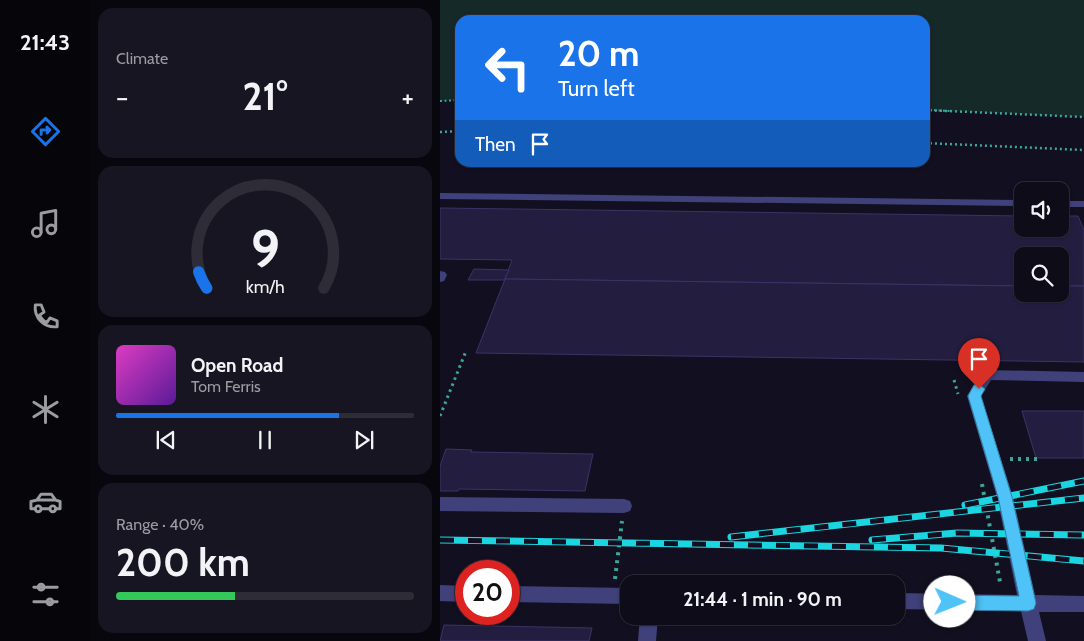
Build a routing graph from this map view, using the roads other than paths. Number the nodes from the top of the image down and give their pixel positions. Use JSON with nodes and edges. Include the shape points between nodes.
{"nodes":[{"id":1,"x":440,"y":196,"type":"edge"},
{"id":2,"x":1014,"y":203,"type":"edge"},
{"id":3,"x":1069,"y":204,"type":"edge"},
{"id":4,"x":1084,"y":204,"type":"edge"},
{"id":5,"x":1084,"y":376,"type":"edge"},
{"id":6,"x":440,"y":504,"type":"edge"},
{"id":7,"x":624,"y":506,"type":"road end"},
{"id":8,"x":440,"y":593,"type":"edge"},
{"id":9,"x":455,"y":594,"type":"edge"},
{"id":10,"x":520,"y":594,"type":"edge"},
{"id":11,"x":620,"y":596,"type":"edge"},
{"id":12,"x":905,"y":601,"type":"edge"},
{"id":13,"x":1028,"y":603,"type":"junction"},
{"id":14,"x":1084,"y":604,"type":"edge"},
{"id":15,"x":648,"y":625,"type":"edge"},
{"id":16,"x":647,"y":641,"type":"edge"},
{"id":17,"x":1037,"y":641,"type":"edge"}],
"edges":[{"from":1,"to":2,"type":"lane"},
{"from":3,"to":4,"type":"lane"},
{"from":5,"to":13,"type":"lane","via":[[987,375],[974,396],[1005,497]]},
{"from":6,"to":7,"type":"lane"},
{"from":8,"to":9,"type":"lane"},
{"from":10,"to":11,"type":"lane"},
{"from":12,"to":13,"type":"lane"},
{"from":13,"to":14,"type":"lane"},
{"from":13,"to":17,"type":"lane"},
{"from":15,"to":16,"type":"lane"}]}
